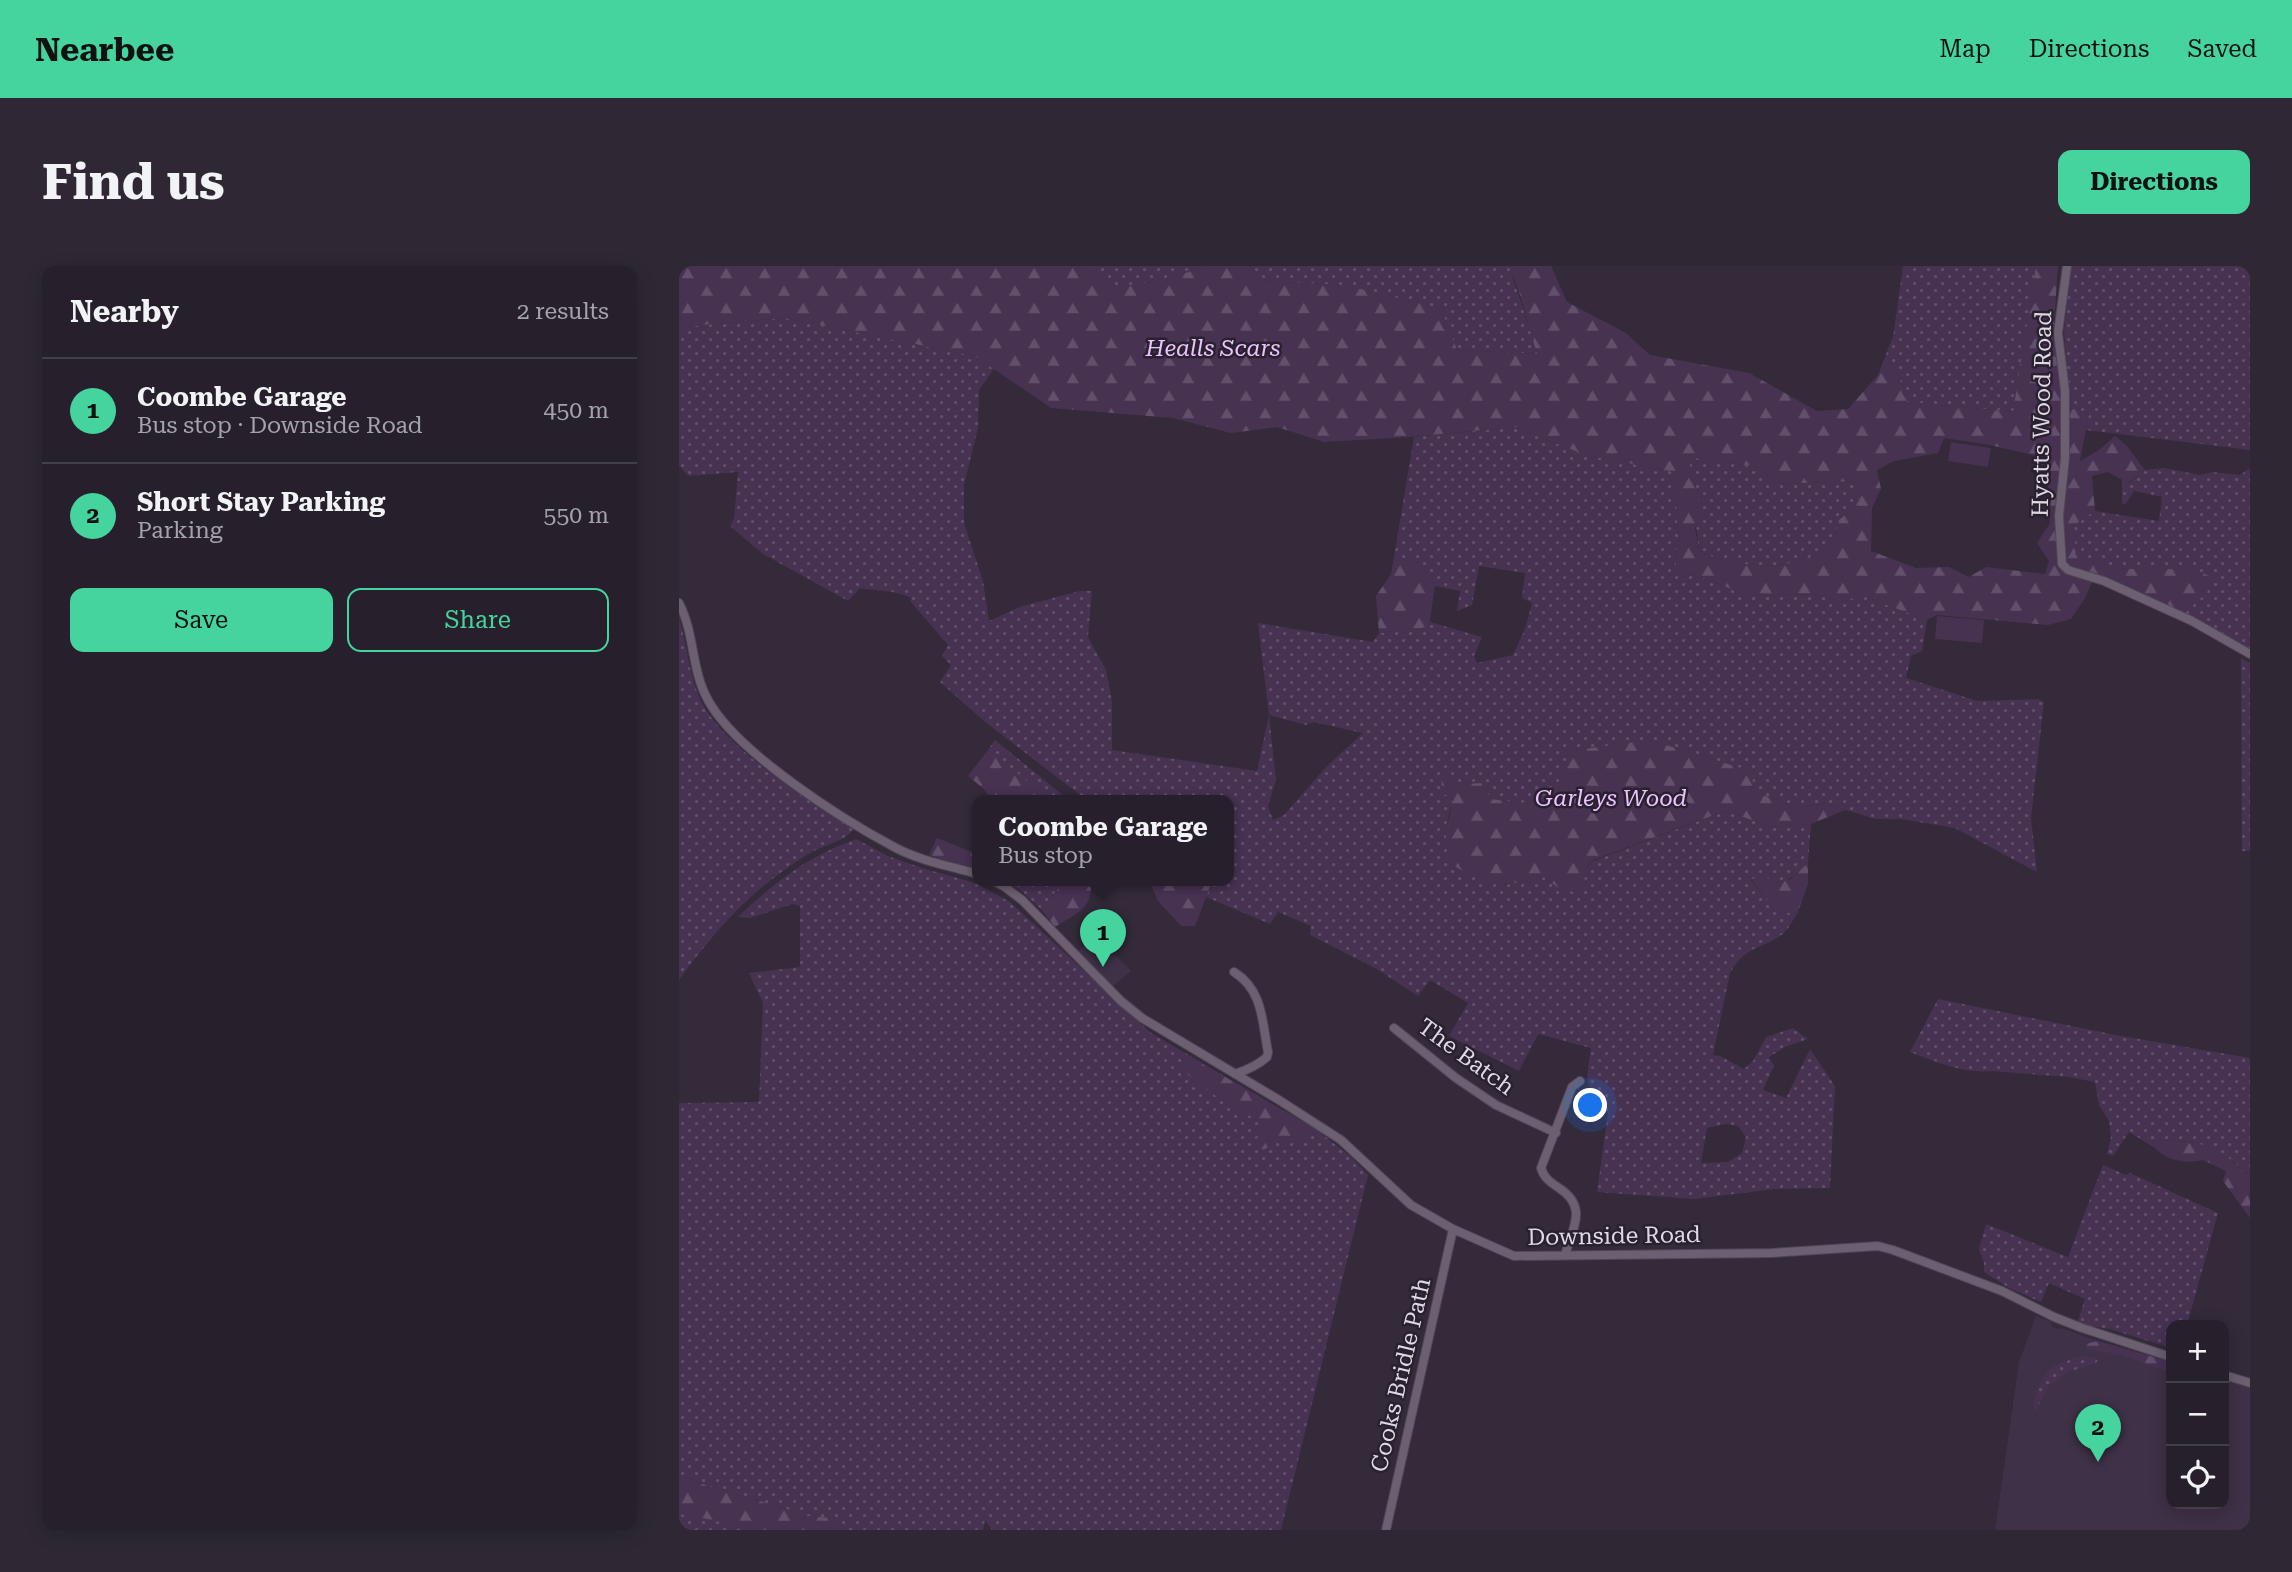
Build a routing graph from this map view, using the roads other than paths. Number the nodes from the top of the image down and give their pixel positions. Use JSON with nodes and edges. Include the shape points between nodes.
{"nodes":[{"id":1,"x":2067,"y":266,"type":"edge"},
{"id":2,"x":679,"y":603,"type":"edge"},
{"id":3,"x":2250,"y":654,"type":"edge"},
{"id":4,"x":972,"y":873,"type":"edge"},
{"id":5,"x":1003,"y":886,"type":"edge"},
{"id":6,"x":1234,"y":972,"type":"dead end"},
{"id":7,"x":1394,"y":1028,"type":"dead end"},
{"id":8,"x":1235,"y":1074,"type":"junction"},
{"id":9,"x":1580,"y":1081,"type":"dead end"},
{"id":10,"x":1556,"y":1133,"type":"junction"},
{"id":11,"x":1453,"y":1230,"type":"junction"},
{"id":12,"x":1565,"y":1255,"type":"junction"},
{"id":13,"x":2166,"y":1355,"type":"edge"},
{"id":14,"x":2229,"y":1377,"type":"edge"},
{"id":15,"x":2250,"y":1383,"type":"edge"},
{"id":16,"x":1386,"y":1530,"type":"edge"}],
"edges":[{"from":1,"to":3,"type":"street","name":"Hyatts Wood Road","via":[[2058,333],[2065,404],[2059,516],[2062,564],[2192,621]]},
{"from":2,"to":4,"type":"street","via":[[687,620],[698,679],[724,724],[778,771],[897,849]]},
{"from":5,"to":8,"type":"street","name":"Downside Road","via":[[1121,1001]]},
{"from":6,"to":8,"type":"street","via":[[1258,996],[1268,1052],[1263,1061]]},
{"from":7,"to":10,"type":"street","name":"The Batch","via":[[1496,1105]]},
{"from":8,"to":11,"type":"street","name":"Downside Road","via":[[1341,1140],[1411,1205]]},
{"from":9,"to":10,"type":"street","via":[[1571,1087]]},
{"from":10,"to":12,"type":"street","via":[[1541,1168],[1548,1181],[1571,1196],[1577,1212]]},
{"from":11,"to":12,"type":"street","name":"Downside Road","via":[[1514,1256]]},
{"from":11,"to":16,"type":"street","name":"Cooks Bridle Path"},
{"from":12,"to":13,"type":"street","name":"Downside Road","via":[[1811,1252],[1878,1246],[2002,1291],[2082,1328]]},
{"from":14,"to":15,"type":"street"}]}
